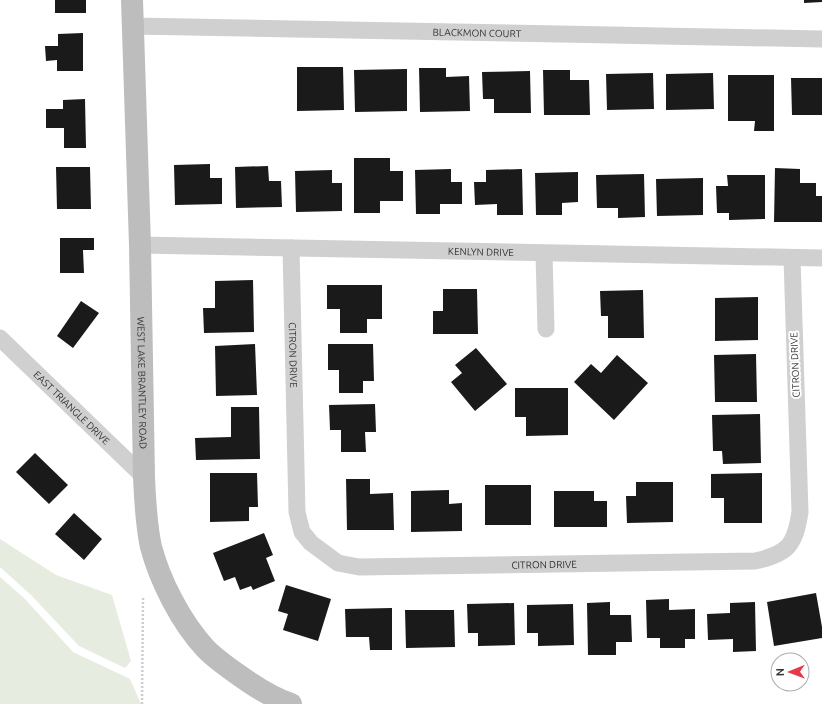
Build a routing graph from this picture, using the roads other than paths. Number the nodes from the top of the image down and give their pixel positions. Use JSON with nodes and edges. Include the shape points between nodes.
{"nodes":[{"id":1,"x":132,"y":0,"type":"edge"},
{"id":2,"x":133,"y":26,"type":"junction"},
{"id":3,"x":822,"y":39,"type":"edge"},
{"id":4,"x":140,"y":245,"type":"junction"},
{"id":5,"x":291,"y":248,"type":"junction"},
{"id":6,"x":544,"y":254,"type":"junction"},
{"id":7,"x":792,"y":258,"type":"junction"},
{"id":8,"x":822,"y":258,"type":"edge"},
{"id":9,"x":546,"y":330,"type":"dead end"},
{"id":10,"x":0,"y":338,"type":"edge"},
{"id":11,"x":144,"y":477,"type":"junction"},
{"id":12,"x":291,"y":704,"type":"edge"}],
"edges":[{"from":1,"to":2,"type":"street","name":"WEST LAKE BRANTLEY ROAD"},
{"from":2,"to":3,"type":"street","name":"BLACKMON COURT"},
{"from":2,"to":4,"type":"street","name":"WEST LAKE BRANTLEY ROAD"},
{"from":4,"to":5,"type":"street","name":"KENLYN DRIVE"},
{"from":4,"to":11,"type":"street","name":"WEST LAKE BRANTLEY ROAD"},
{"from":5,"to":6,"type":"street","name":"KENLYN DRIVE"},
{"from":5,"to":7,"type":"street","name":"CITRON DRIVE","via":[[297,512],[302,532],[311,543],[338,563],[359,567],[755,561],[780,553],[791,544],[800,512]]},
{"from":6,"to":7,"type":"street","name":"KENLYN DRIVE"},
{"from":6,"to":9,"type":"street"},
{"from":7,"to":8,"type":"street","name":"KENLYN DRIVE"},
{"from":10,"to":11,"type":"street","name":"EAST TRIANGLE DRIVE"},
{"from":11,"to":12,"type":"street","name":"WEST LAKE BRANTLEY ROAD","via":[[151,546],[167,589],[190,629],[205,649],[246,681]]}]}
